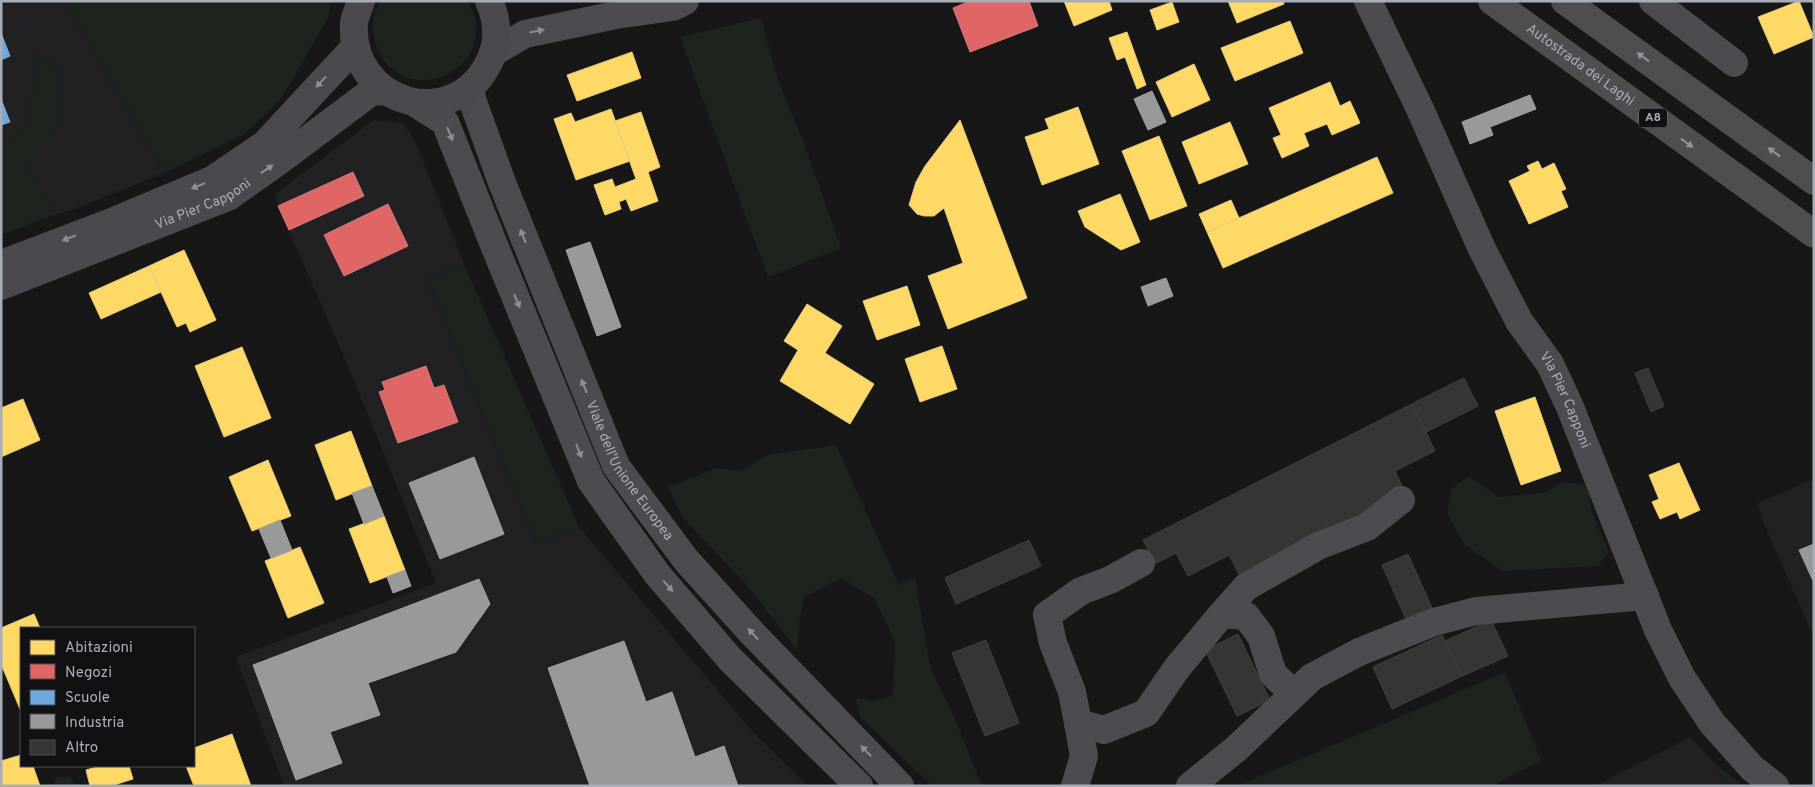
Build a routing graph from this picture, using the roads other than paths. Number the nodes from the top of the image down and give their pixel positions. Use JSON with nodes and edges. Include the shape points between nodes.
{"nodes":[{"id":1,"x":361,"y":1,"type":"edge"},
{"id":2,"x":489,"y":1,"type":"edge"},
{"id":3,"x":685,"y":1,"type":"edge"},
{"id":4,"x":1368,"y":1,"type":"edge"},
{"id":5,"x":1492,"y":1,"type":"edge"},
{"id":6,"x":1566,"y":1,"type":"edge"},
{"id":7,"x":1653,"y":1,"type":"edge"},
{"id":8,"x":355,"y":47,"type":"junction"},
{"id":9,"x":494,"y":52,"type":"junction"},
{"id":10,"x":1734,"y":63,"type":"dead end"},
{"id":11,"x":470,"y":88,"type":"junction"},
{"id":12,"x":384,"y":91,"type":"junction"},
{"id":13,"x":415,"y":103,"type":"junction"},
{"id":14,"x":1814,"y":181,"type":"edge"},
{"id":15,"x":1814,"y":234,"type":"edge"},
{"id":16,"x":1,"y":264,"type":"edge"},
{"id":17,"x":1,"y":286,"type":"edge"},
{"id":18,"x":1401,"y":500,"type":"dead end"},
{"id":19,"x":1141,"y":563,"type":"dead end"},
{"id":20,"x":1644,"y":596,"type":"junction"},
{"id":21,"x":1222,"y":614,"type":"junction"},
{"id":22,"x":1294,"y":694,"type":"junction"},
{"id":23,"x":1078,"y":723,"type":"junction"},
{"id":24,"x":860,"y":786,"type":"edge"},
{"id":25,"x":900,"y":786,"type":"edge"},
{"id":26,"x":1075,"y":786,"type":"edge"},
{"id":27,"x":1190,"y":786,"type":"edge"},
{"id":28,"x":1774,"y":786,"type":"edge"}],
"edges":[{"from":1,"to":8,"type":"main road","via":[[354,21]]},
{"from":2,"to":9,"type":"main road","via":[[496,24]]},
{"from":9,"to":3,"type":"street","one_way":true,"via":[[526,34],[673,7]]},
{"from":4,"to":20,"type":"street","name":"Via Pier Capponi","via":[[1420,108],[1481,247],[1519,321],[1550,364],[1570,407]]},
{"from":5,"to":15,"type":"highway","name":"Autostrada dei Laghi","number":"A8","one_way":true},
{"from":14,"to":6,"type":"highway","one_way":true},
{"from":7,"to":10,"type":"street"},
{"from":8,"to":12,"type":"main road","via":[[365,72]]},
{"from":8,"to":16,"type":"main road","name":"Via Pier Capponi","one_way":true,"via":[[265,144],[212,180]]},
{"from":9,"to":11,"type":"main road","via":[[485,72]]},
{"from":11,"to":13,"type":"main road","via":[[453,98]]},
{"from":25,"to":11,"type":"street","name":"Viale dell'Unione Europea","one_way":true,"via":[[686,560],[616,466],[501,180]]},
{"from":12,"to":13,"type":"main road"},
{"from":17,"to":12,"type":"main road","name":"Via Pier Capponi","one_way":true,"via":[[228,197],[371,92]]},
{"from":13,"to":24,"type":"street","one_way":true,"via":[[445,122],[591,480],[657,574],[730,659]]},
{"from":18,"to":21,"type":"street","via":[[1367,527],[1318,546],[1246,587]]},
{"from":19,"to":23,"type":"street","via":[[1081,591],[1047,615],[1053,643],[1072,692]]},
{"from":20,"to":22,"type":"street","via":[[1476,611],[1434,622],[1359,652],[1312,677]]},
{"from":20,"to":28,"type":"street","name":"Via Pier Capponi","via":[[1682,678],[1712,724],[1752,768]]},
{"from":21,"to":22,"type":"street","via":[[1246,616],[1261,636],[1273,674]]},
{"from":21,"to":23,"type":"street","via":[[1177,668],[1146,713],[1104,730]]},
{"from":22,"to":27,"type":"street","via":[[1236,749]]},
{"from":23,"to":26,"type":"street","via":[[1084,756]]}]}
